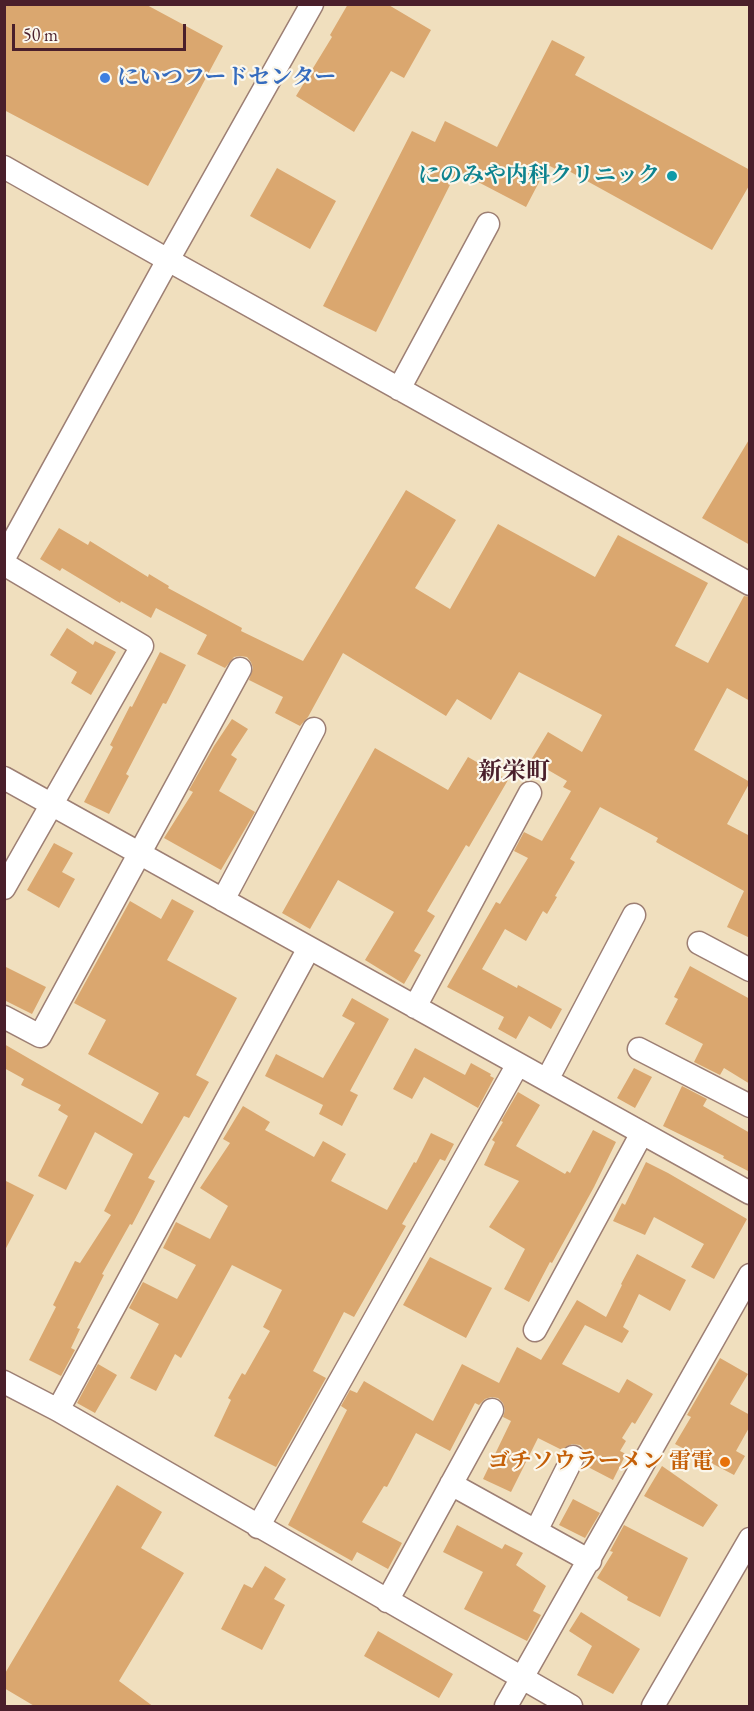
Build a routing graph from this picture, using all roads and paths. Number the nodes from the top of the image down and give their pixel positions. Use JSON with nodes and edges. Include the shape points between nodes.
{"nodes":[{"id":1,"x":312,"y":4,"type":"edge"},
{"id":2,"x":4,"y":167,"type":"edge"},
{"id":3,"x":488,"y":224,"type":"dead end"},
{"id":4,"x":168,"y":260,"type":"junction"},
{"id":5,"x":399,"y":389,"type":"junction"},
{"id":6,"x":4,"y":558,"type":"edge"},
{"id":7,"x":4,"y":564,"type":"edge"},
{"id":8,"x":750,"y":584,"type":"edge"},
{"id":9,"x":240,"y":669,"type":"dead end"},
{"id":10,"x":314,"y":729,"type":"dead end"},
{"id":11,"x":4,"y":778,"type":"edge"},
{"id":12,"x":530,"y":793,"type":"dead end"},
{"id":13,"x":51,"y":804,"type":"junction"},
{"id":14,"x":140,"y":854,"type":"junction"},
{"id":15,"x":4,"y":888,"type":"edge"},
{"id":16,"x":223,"y":900,"type":"junction"},
{"id":17,"x":634,"y":915,"type":"dead end"},
{"id":18,"x":699,"y":943,"type":"dead end"},
{"id":19,"x":309,"y":948,"type":"junction"},
{"id":20,"x":750,"y":970,"type":"edge"},
{"id":21,"x":415,"y":1007,"type":"junction"},
{"id":22,"x":4,"y":1017,"type":"edge"},
{"id":23,"x":639,"y":1049,"type":"dead end"},
{"id":24,"x":518,"y":1064,"type":"junction"},
{"id":25,"x":547,"y":1080,"type":"junction"},
{"id":26,"x":750,"y":1106,"type":"edge"},
{"id":27,"x":642,"y":1133,"type":"junction"},
{"id":28,"x":750,"y":1193,"type":"edge"},
{"id":29,"x":750,"y":1275,"type":"edge"},
{"id":30,"x":535,"y":1330,"type":"dead end"},
{"id":31,"x":4,"y":1382,"type":"edge"},
{"id":32,"x":58,"y":1410,"type":"junction"},
{"id":33,"x":492,"y":1410,"type":"dead end"},
{"id":34,"x":573,"y":1457,"type":"dead end"},
{"id":35,"x":451,"y":1484,"type":"junction"},
{"id":36,"x":258,"y":1527,"type":"junction"},
{"id":37,"x":536,"y":1531,"type":"junction"},
{"id":38,"x":750,"y":1539,"type":"edge"},
{"id":39,"x":590,"y":1561,"type":"junction"},
{"id":40,"x":387,"y":1601,"type":"junction"},
{"id":41,"x":523,"y":1678,"type":"junction"},
{"id":42,"x":506,"y":1707,"type":"edge"},
{"id":43,"x":571,"y":1707,"type":"edge"},
{"id":44,"x":653,"y":1707,"type":"edge"}],
"edges":[{"from":1,"to":4,"type":"street"},
{"from":2,"to":4,"type":"street"},
{"from":3,"to":5,"type":"street"},
{"from":4,"to":5,"type":"street"},
{"from":4,"to":6,"type":"street"},
{"from":5,"to":8,"type":"street"},
{"from":7,"to":13,"type":"street","via":[[142,646]]},
{"from":9,"to":14,"type":"street"},
{"from":10,"to":16,"type":"street"},
{"from":11,"to":13,"type":"street"},
{"from":12,"to":21,"type":"street"},
{"from":13,"to":14,"type":"street"},
{"from":13,"to":15,"type":"street"},
{"from":14,"to":16,"type":"street"},
{"from":14,"to":22,"type":"street","via":[[40,1036]]},
{"from":16,"to":19,"type":"street"},
{"from":17,"to":25,"type":"street"},
{"from":18,"to":20,"type":"street"},
{"from":19,"to":21,"type":"street"},
{"from":19,"to":32,"type":"street"},
{"from":21,"to":24,"type":"street"},
{"from":23,"to":26,"type":"street"},
{"from":24,"to":25,"type":"street"},
{"from":24,"to":36,"type":"street"},
{"from":25,"to":27,"type":"street"},
{"from":27,"to":28,"type":"street"},
{"from":27,"to":30,"type":"street"},
{"from":29,"to":39,"type":"street"},
{"from":31,"to":32,"type":"street"},
{"from":32,"to":36,"type":"street"},
{"from":33,"to":35,"type":"street"},
{"from":34,"to":37,"type":"street"},
{"from":35,"to":37,"type":"street"},
{"from":35,"to":40,"type":"street"},
{"from":36,"to":40,"type":"street"},
{"from":37,"to":39,"type":"street"},
{"from":38,"to":44,"type":"street"},
{"from":39,"to":41,"type":"street"},
{"from":40,"to":41,"type":"street"},
{"from":41,"to":42,"type":"street"},
{"from":41,"to":43,"type":"street"}]}
